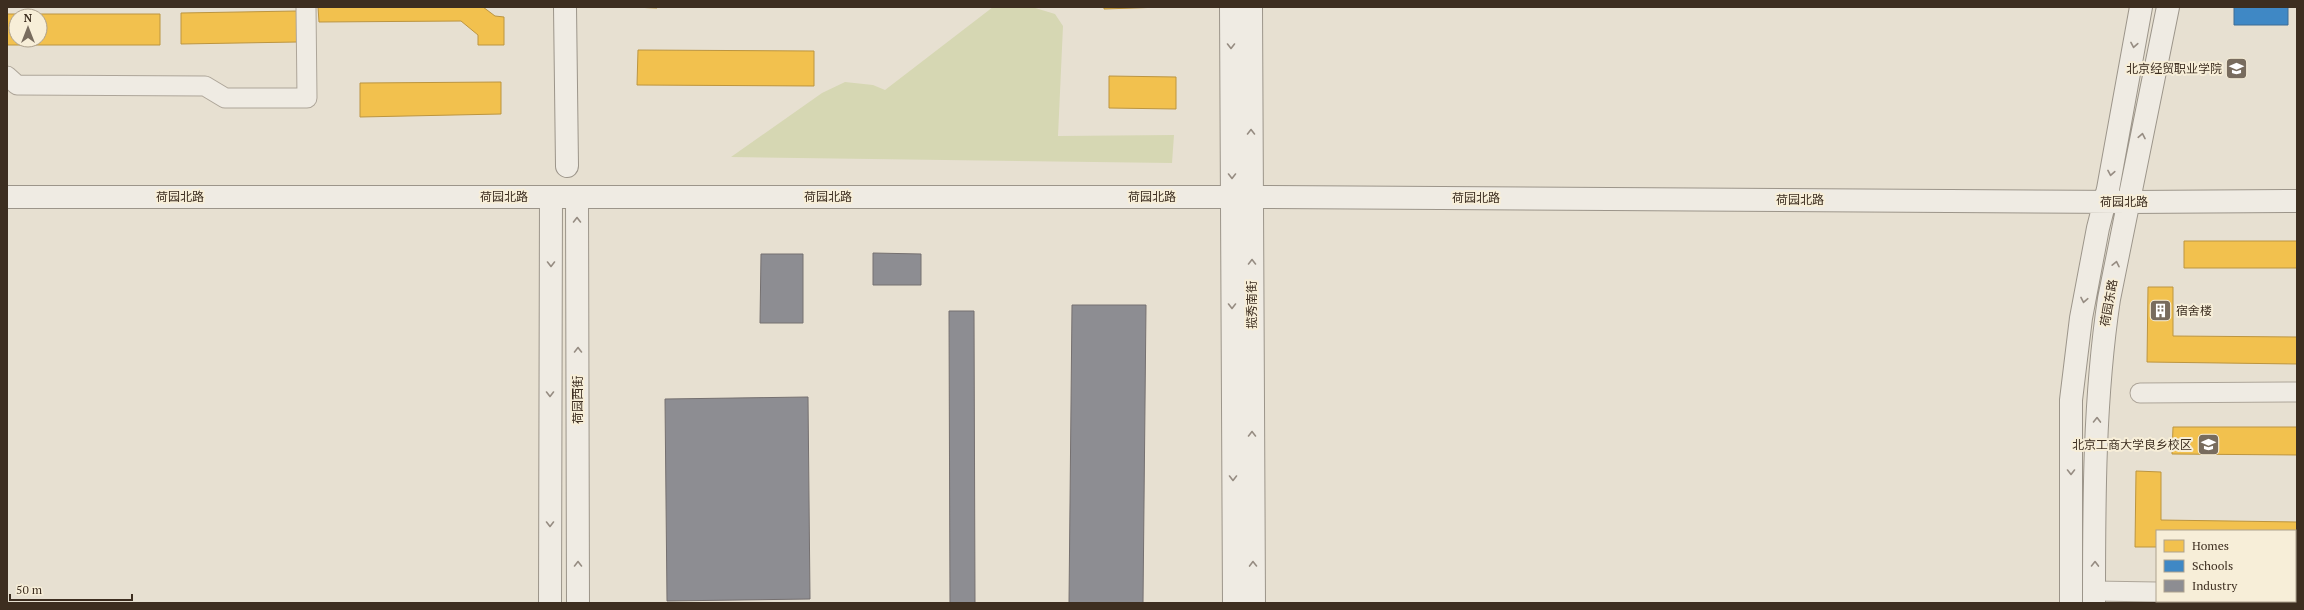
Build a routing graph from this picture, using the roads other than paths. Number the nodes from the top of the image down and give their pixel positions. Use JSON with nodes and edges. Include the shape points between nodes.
{"nodes":[{"id":1,"x":306,"y":7,"type":"edge"},
{"id":2,"x":565,"y":7,"type":"edge"},
{"id":3,"x":1231,"y":7,"type":"edge"},
{"id":4,"x":1251,"y":7,"type":"edge"},
{"id":5,"x":2141,"y":7,"type":"edge"},
{"id":6,"x":2168,"y":7,"type":"edge"},
{"id":7,"x":7,"y":76,"type":"edge"},
{"id":8,"x":566,"y":166,"type":"dead end"},
{"id":9,"x":7,"y":197,"type":"edge"},
{"id":10,"x":551,"y":197,"type":"junction"},
{"id":11,"x":577,"y":197,"type":"junction"},
{"id":12,"x":1242,"y":197,"type":"junction"},
{"id":13,"x":2297,"y":200,"type":"edge"},
{"id":14,"x":2105,"y":202,"type":"junction"},
{"id":15,"x":2129,"y":202,"type":"junction"},
{"id":16,"x":2297,"y":392,"type":"edge"},
{"id":17,"x":2140,"y":393,"type":"dead end"},
{"id":18,"x":2156,"y":592,"type":"edge"},
{"id":19,"x":2094,"y":597,"type":"edge"},
{"id":20,"x":550,"y":603,"type":"edge"},
{"id":21,"x":578,"y":603,"type":"edge"},
{"id":22,"x":1234,"y":603,"type":"edge"},
{"id":23,"x":1254,"y":603,"type":"edge"},
{"id":24,"x":2071,"y":603,"type":"edge"}],
"edges":[{"from":1,"to":7,"type":"street","via":[[307,98],[224,98],[205,86],[18,85]]},
{"from":2,"to":8,"type":"street"},
{"from":3,"to":12,"type":"street","name":"揽秀南街","one_way":true},
{"from":12,"to":4,"type":"street","name":"揽秀南街","one_way":true},
{"from":5,"to":14,"type":"street","name":"荷园东路","one_way":true},
{"from":15,"to":6,"type":"street","name":"荷园东路","one_way":true},
{"from":9,"to":10,"type":"street","name":"荷园北路"},
{"from":10,"to":11,"type":"street","name":"荷园北路"},
{"from":10,"to":20,"type":"street","one_way":true},
{"from":11,"to":12,"type":"street","name":"荷园北路"},
{"from":21,"to":11,"type":"street","name":"荷园西街","one_way":true},
{"from":12,"to":14,"type":"street","name":"荷园北路"},
{"from":12,"to":22,"type":"street","name":"揽秀南街","one_way":true},
{"from":23,"to":12,"type":"street","name":"揽秀南街","one_way":true},
{"from":13,"to":15,"type":"street","name":"荷园北路"},
{"from":14,"to":15,"type":"street","name":"荷园北路"},
{"from":14,"to":24,"type":"street","name":"荷园东路","one_way":true,"via":[[2081,318],[2072,400]]},
{"from":19,"to":15,"type":"street","name":"荷园东路","one_way":true,"via":[[2097,403],[2102,344]]},
{"from":16,"to":17,"type":"street"},
{"from":18,"to":19,"type":"street"}]}
